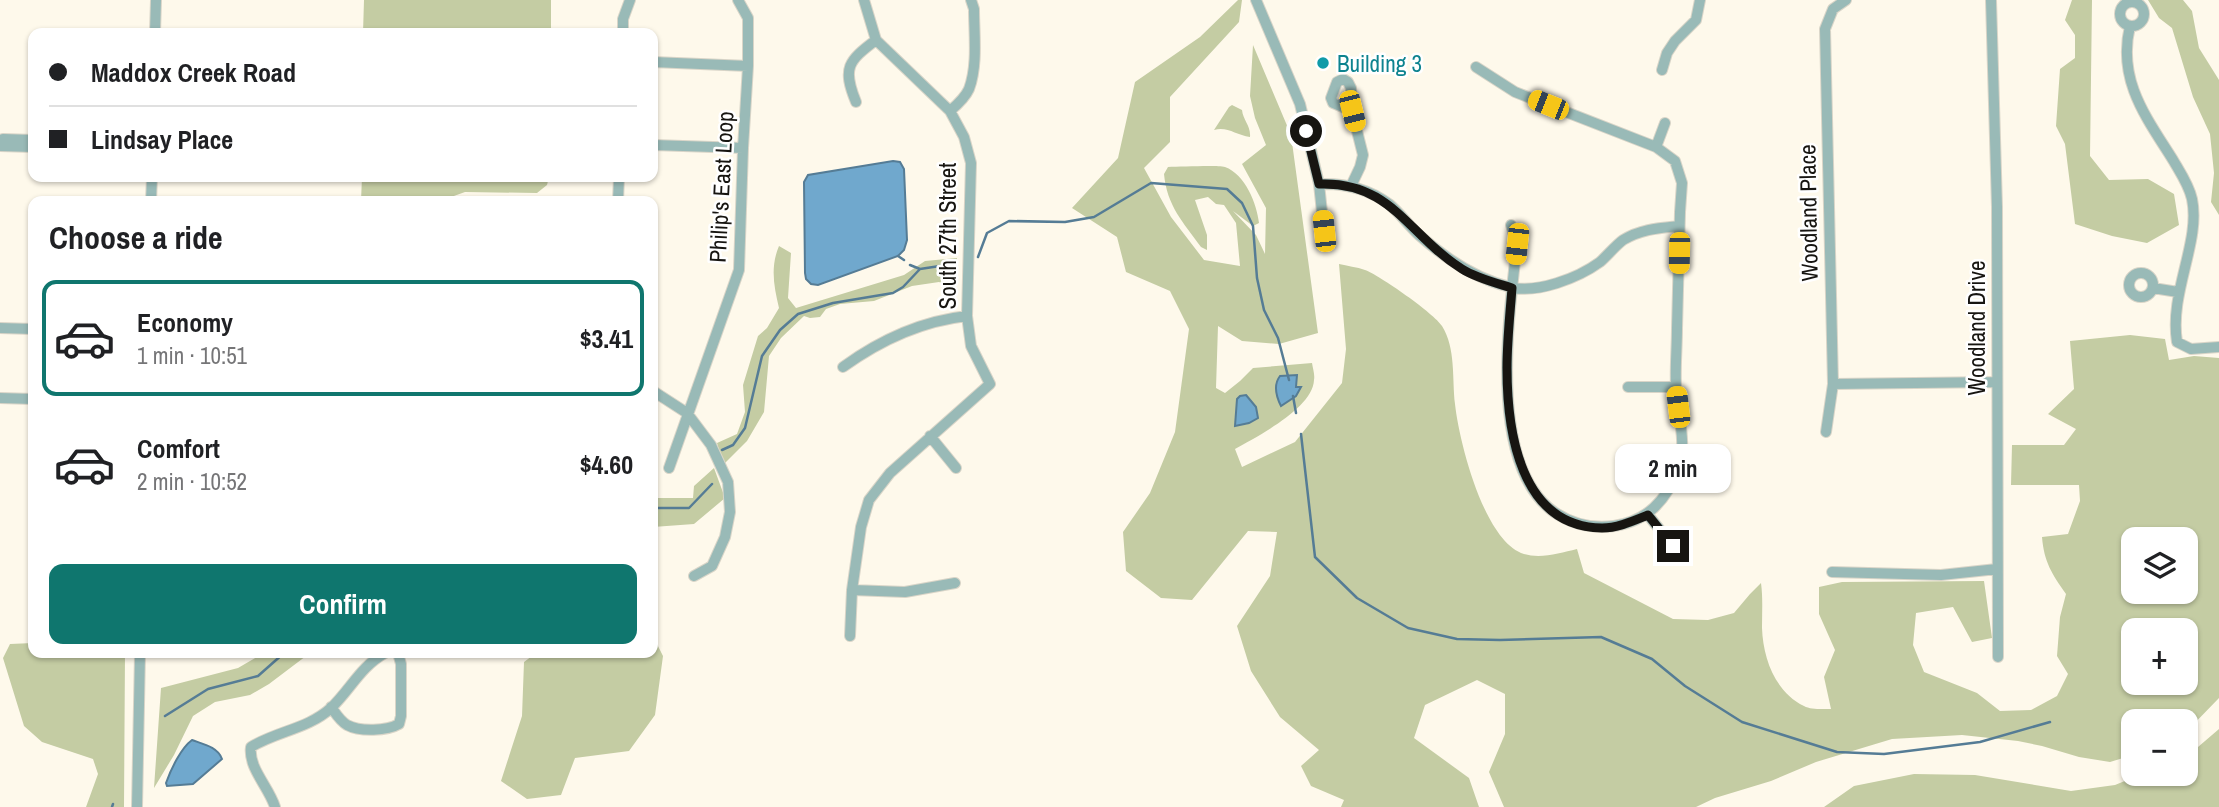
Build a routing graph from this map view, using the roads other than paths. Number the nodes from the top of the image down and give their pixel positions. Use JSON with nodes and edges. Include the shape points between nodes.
{"nodes":[{"id":1,"x":156,"y":0,"type":"edge"},
{"id":2,"x":630,"y":0,"type":"edge"},
{"id":3,"x":738,"y":0,"type":"edge"},
{"id":4,"x":864,"y":0,"type":"edge"},
{"id":5,"x":971,"y":0,"type":"edge"},
{"id":6,"x":1256,"y":0,"type":"edge"},
{"id":7,"x":1700,"y":0,"type":"edge"},
{"id":8,"x":1846,"y":0,"type":"edge"},
{"id":9,"x":1991,"y":0,"type":"edge"},
{"id":10,"x":2130,"y":26,"type":"dead end"},
{"id":11,"x":155,"y":28,"type":"edge"},
{"id":12,"x":623,"y":28,"type":"edge"},
{"id":13,"x":876,"y":40,"type":"junction"},
{"id":14,"x":658,"y":62,"type":"edge"},
{"id":15,"x":748,"y":66,"type":"junction"},
{"id":16,"x":1476,"y":67,"type":"dead end"},
{"id":17,"x":1662,"y":70,"type":"dead end"},
{"id":18,"x":856,"y":102,"type":"dead end"},
{"id":19,"x":950,"y":111,"type":"junction"},
{"id":20,"x":1352,"y":111,"type":"dead end"},
{"id":21,"x":1665,"y":123,"type":"dead end"},
{"id":22,"x":28,"y":139,"type":"edge"},
{"id":23,"x":0,"y":143,"type":"edge"},
{"id":24,"x":658,"y":145,"type":"edge"},
{"id":25,"x":28,"y":146,"type":"edge"},
{"id":26,"x":743,"y":148,"type":"junction"},
{"id":27,"x":1656,"y":148,"type":"junction"},
{"id":28,"x":1319,"y":184,"type":"junction"},
{"id":29,"x":1351,"y":186,"type":"junction"},
{"id":30,"x":1511,"y":225,"type":"dead end"},
{"id":31,"x":1679,"y":226,"type":"junction"},
{"id":32,"x":1324,"y":231,"type":"dead end"},
{"id":33,"x":1512,"y":288,"type":"junction"},
{"id":34,"x":2153,"y":288,"type":"dead end"},
{"id":35,"x":2178,"y":292,"type":"junction"},
{"id":36,"x":967,"y":316,"type":"junction"},
{"id":37,"x":0,"y":328,"type":"edge"},
{"id":38,"x":28,"y":329,"type":"edge"},
{"id":39,"x":2219,"y":347,"type":"edge"},
{"id":40,"x":843,"y":367,"type":"dead end"},
{"id":41,"x":1997,"y":382,"type":"junction"},
{"id":42,"x":1833,"y":384,"type":"junction"},
{"id":43,"x":1628,"y":387,"type":"dead end"},
{"id":44,"x":1676,"y":387,"type":"junction"},
{"id":45,"x":658,"y":394,"type":"edge"},
{"id":46,"x":0,"y":398,"type":"edge"},
{"id":47,"x":28,"y":399,"type":"edge"},
{"id":48,"x":687,"y":412,"type":"junction"},
{"id":49,"x":1826,"y":432,"type":"dead end"},
{"id":50,"x":930,"y":436,"type":"junction"},
{"id":51,"x":668,"y":468,"type":"dead end"},
{"id":52,"x":956,"y":468,"type":"dead end"},
{"id":53,"x":1648,"y":515,"type":"junction"},
{"id":54,"x":1686,"y":557,"type":"dead end"},
{"id":55,"x":1997,"y":569,"type":"junction"},
{"id":56,"x":1832,"y":572,"type":"dead end"},
{"id":57,"x":694,"y":576,"type":"dead end"},
{"id":58,"x":955,"y":583,"type":"dead end"},
{"id":59,"x":852,"y":590,"type":"junction"},
{"id":60,"x":850,"y":636,"type":"dead end"},
{"id":61,"x":1998,"y":657,"type":"dead end"},
{"id":62,"x":140,"y":658,"type":"edge"},
{"id":63,"x":377,"y":658,"type":"edge"},
{"id":64,"x":399,"y":658,"type":"edge"},
{"id":65,"x":331,"y":707,"type":"junction"},
{"id":66,"x":137,"y":807,"type":"edge"},
{"id":67,"x":275,"y":807,"type":"edge"}],
"edges":[{"from":1,"to":11,"type":"street"},
{"from":2,"to":12,"type":"street"},
{"from":3,"to":15,"type":"street","name":"Philip's East Loop","via":[[748,18]]},
{"from":4,"to":13,"type":"street","name":"South 27th Street"},
{"from":5,"to":19,"type":"street","via":[[974,67],[968,91]]},
{"from":6,"to":28,"type":"street","via":[[1300,104]]},
{"from":7,"to":17,"type":"street","via":[[1696,20],[1675,41]]},
{"from":8,"to":42,"type":"street","name":"Woodland Place","via":[[1833,9],[1825,29]]},
{"from":9,"to":41,"type":"street","name":"Woodland Drive"},
{"from":10,"to":35,"type":"street","via":[[2128,70],[2136,100],[2192,198],[2194,215]]},
{"from":13,"to":18,"type":"street","via":[[856,55],[850,67],[849,83]]},
{"from":13,"to":19,"type":"street","name":"South 27th Street"},
{"from":14,"to":15,"type":"street"},
{"from":15,"to":26,"type":"street","name":"Philip's East Loop"},
{"from":16,"to":27,"type":"street","via":[[1515,92]]},
{"from":19,"to":36,"type":"street","name":"South 27th Street","via":[[971,163]]},
{"from":20,"to":29,"type":"street","via":[[1363,155]]},
{"from":21,"to":27,"type":"street"},
{"from":22,"to":23,"type":"street","via":[[3,139]]},
{"from":23,"to":25,"type":"street"},
{"from":24,"to":26,"type":"street"},
{"from":26,"to":48,"type":"street","name":"Philip's East Loop","via":[[739,270]]},
{"from":27,"to":31,"type":"street","via":[[1675,161],[1682,183]]},
{"from":28,"to":29,"type":"street"},
{"from":28,"to":32,"type":"street"},
{"from":29,"to":33,"type":"street","via":[[1389,204],[1463,270]]},
{"from":30,"to":33,"type":"street","via":[[1517,244]]},
{"from":31,"to":33,"type":"street","via":[[1647,229],[1622,241],[1581,275],[1546,286]]},
{"from":31,"to":44,"type":"street"},
{"from":33,"to":53,"type":"street","via":[[1509,402],[1513,438],[1533,492],[1565,520],[1582,525],[1602,528]]},
{"from":34,"to":35,"type":"street"},
{"from":35,"to":39,"type":"street","via":[[2177,342],[2191,349]]},
{"from":36,"to":40,"type":"street","via":[[934,321],[866,350]]},
{"from":36,"to":50,"type":"street","name":"South 27th Street","via":[[971,346],[990,384]]},
{"from":37,"to":38,"type":"street"},
{"from":41,"to":42,"type":"street"},
{"from":41,"to":55,"type":"street","name":"Woodland Drive"},
{"from":42,"to":49,"type":"street","name":"Woodland Place"},
{"from":43,"to":44,"type":"street"},
{"from":44,"to":53,"type":"street","via":[[1683,448],[1679,468]]},
{"from":45,"to":48,"type":"street"},
{"from":46,"to":47,"type":"street"},
{"from":48,"to":51,"type":"street","name":"Philip's East Loop"},
{"from":48,"to":57,"type":"street","via":[[711,445],[728,482],[730,512],[712,566]]},
{"from":50,"to":52,"type":"street"},
{"from":50,"to":59,"type":"street","via":[[869,500]]},
{"from":53,"to":54,"type":"street"},
{"from":55,"to":56,"type":"street","via":[[1941,575]]},
{"from":55,"to":61,"type":"street","name":"Woodland Drive"},
{"from":58,"to":59,"type":"street","via":[[905,592]]},
{"from":59,"to":60,"type":"street"},
{"from":62,"to":66,"type":"street"},
{"from":63,"to":65,"type":"street"},
{"from":64,"to":65,"type":"street","via":[[399,724],[383,729],[348,726]]},
{"from":65,"to":67,"type":"street","via":[[301,727],[251,747],[253,764]]}]}
